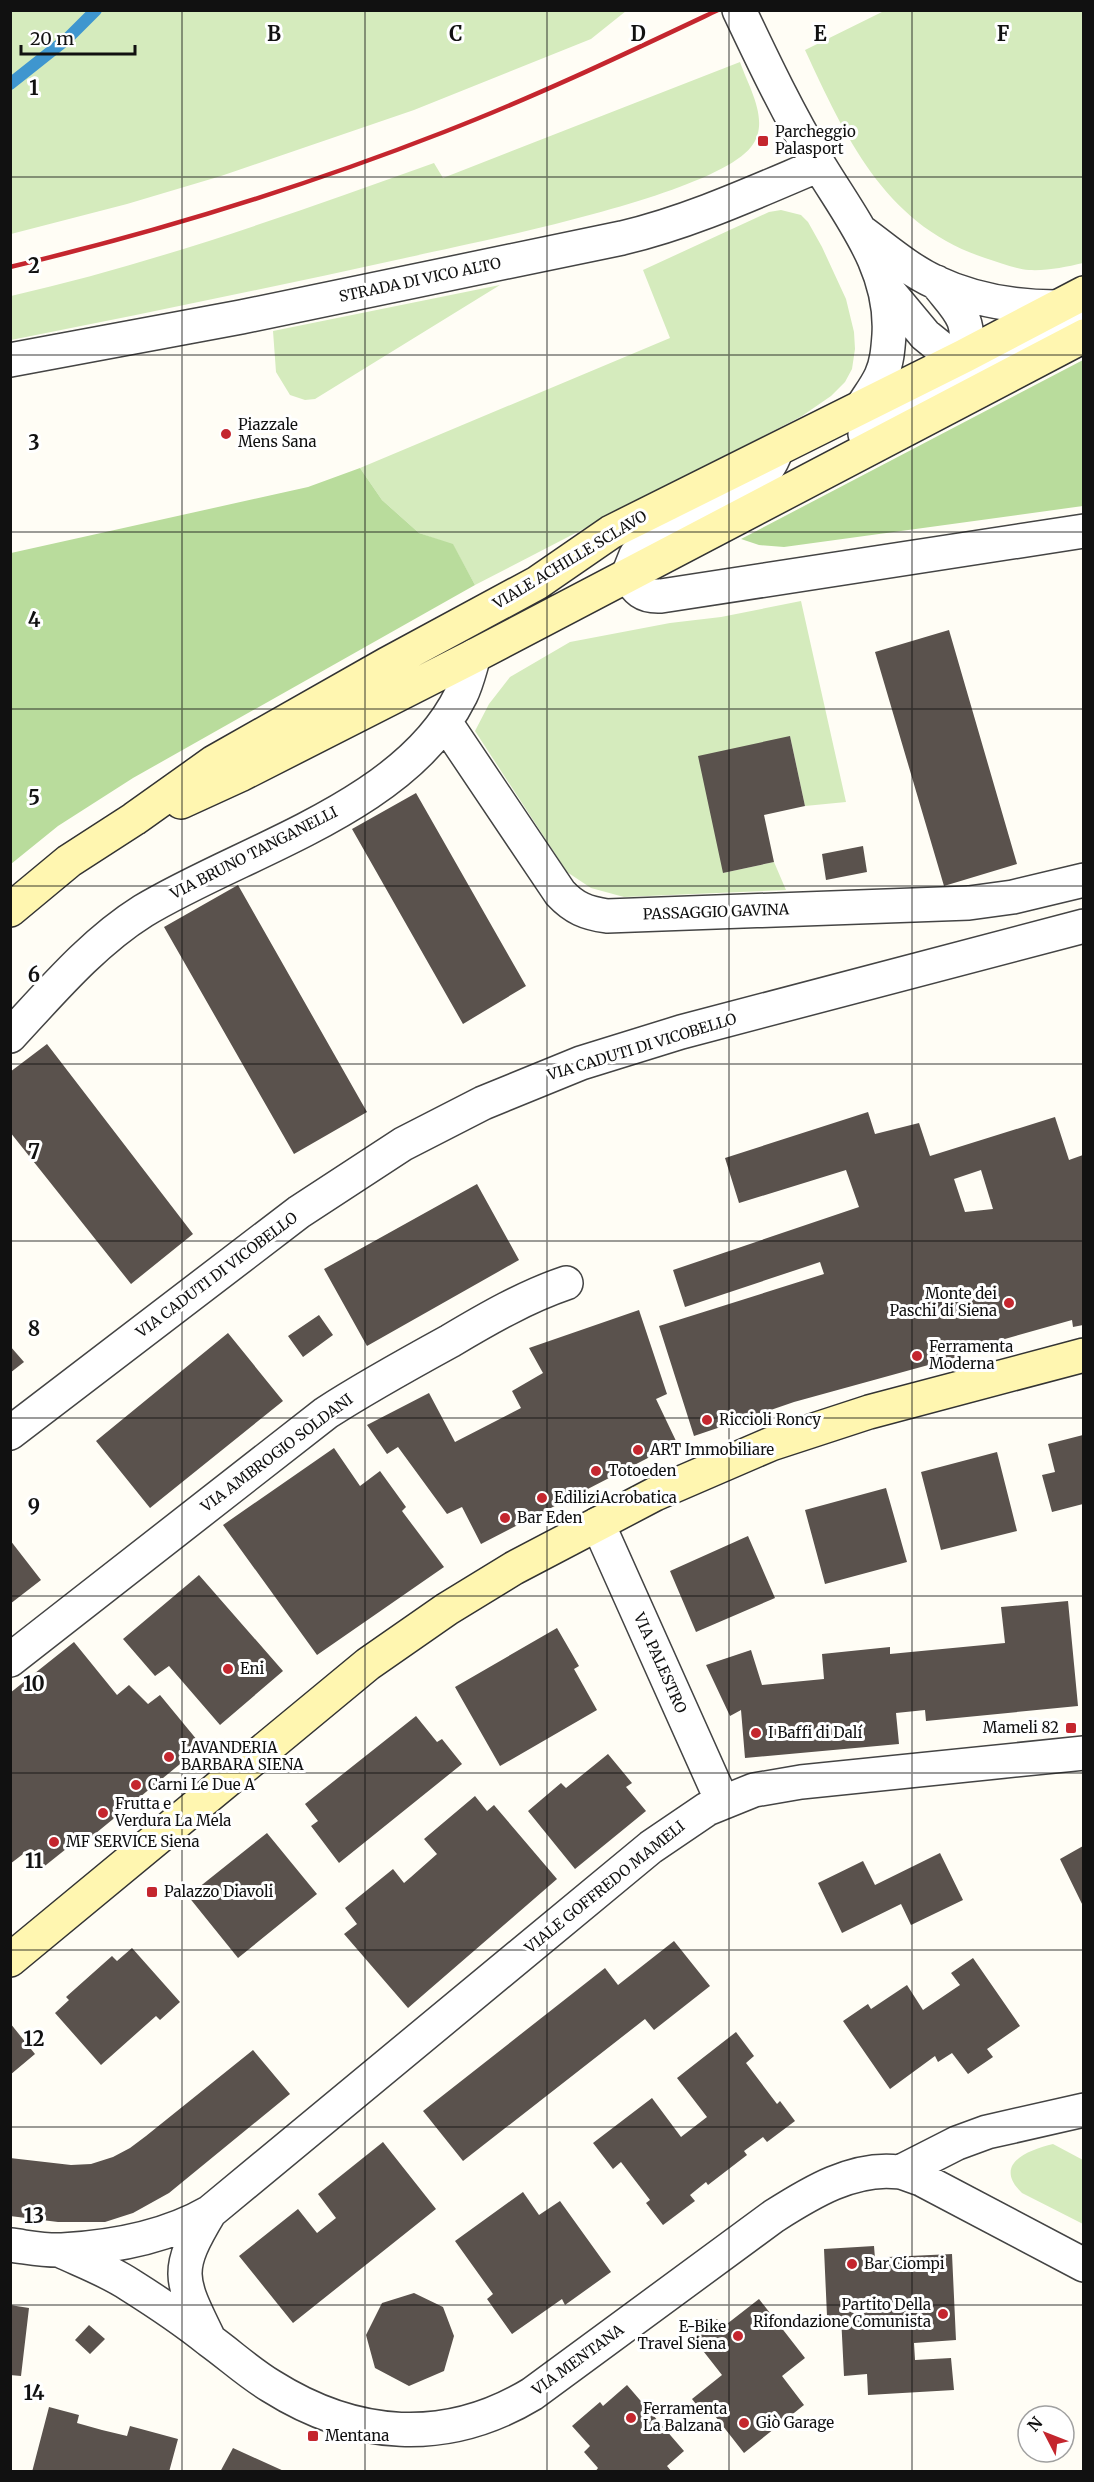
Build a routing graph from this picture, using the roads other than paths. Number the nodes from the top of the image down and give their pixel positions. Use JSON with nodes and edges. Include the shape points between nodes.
{"nodes":[{"id":1,"x":739,"y":10,"type":"edge"},
{"id":2,"x":819,"y":165,"type":"junction"},
{"id":3,"x":862,"y":232,"type":"junction"},
{"id":4,"x":936,"y":282,"type":"junction"},
{"id":5,"x":885,"y":286,"type":"junction"},
{"id":6,"x":1074,"y":305,"type":"edge"},
{"id":7,"x":1083,"y":336,"type":"edge"},
{"id":8,"x":964,"y":357,"type":"junction"},
{"id":9,"x":10,"y":360,"type":"edge"},
{"id":10,"x":862,"y":407,"type":"junction"},
{"id":11,"x":776,"y":451,"type":"junction"},
{"id":12,"x":827,"y":471,"type":"junction"},
{"id":13,"x":1083,"y":531,"type":"edge"},
{"id":14,"x":628,"y":575,"type":"junction"},
{"id":15,"x":474,"y":656,"type":"junction"},
{"id":16,"x":445,"y":722,"type":"junction"},
{"id":17,"x":134,"y":819,"type":"junction"},
{"id":18,"x":1083,"y":880,"type":"edge"},
{"id":19,"x":10,"y":910,"type":"edge"},
{"id":20,"x":1083,"y":926,"type":"edge"},
{"id":21,"x":10,"y":1036,"type":"edge"},
{"id":22,"x":566,"y":1283,"type":"dead end"},
{"id":23,"x":1083,"y":1355,"type":"edge"},
{"id":24,"x":10,"y":1432,"type":"edge"},
{"id":25,"x":598,"y":1524,"type":"junction"},
{"id":26,"x":10,"y":1660,"type":"edge"},
{"id":27,"x":1083,"y":1753,"type":"edge"},
{"id":28,"x":722,"y":1801,"type":"junction"},
{"id":29,"x":10,"y":1960,"type":"edge"},
{"id":30,"x":1083,"y":2110,"type":"edge"},
{"id":31,"x":900,"y":2172,"type":"junction"},
{"id":32,"x":210,"y":2212,"type":"junction"},
{"id":33,"x":10,"y":2245,"type":"edge"},
{"id":34,"x":60,"y":2250,"type":"junction"},
{"id":35,"x":1083,"y":2265,"type":"edge"},
{"id":36,"x":209,"y":2340,"type":"junction"}],
"edges":[{"from":1,"to":2,"type":"street"},
{"from":2,"to":3,"type":"street"},
{"from":2,"to":9,"type":"street","name":"STRADA DI VICO ALTO","via":[[716,208],[622,238]]},
{"from":3,"to":4,"type":"street"},
{"from":3,"to":5,"type":"street"},
{"from":4,"to":6,"type":"street","via":[[1019,306]]},
{"from":4,"to":8,"type":"street","via":[[967,327]]},
{"from":5,"to":8,"type":"street","via":[[932,342],[946,352]]},
{"from":5,"to":10,"type":"street","via":[[889,318],[886,359]]},
{"from":6,"to":8,"type":"main road","name":"VIALE ACHILLE SCLAVO"},
{"from":7,"to":12,"type":"main road","name":"VIALE ACHILLE SCLAVO"},
{"from":8,"to":10,"type":"main road","name":"VIALE ACHILLE SCLAVO"},
{"from":8,"to":12,"type":"street","via":[[948,386],[856,440]]},
{"from":10,"to":11,"type":"main road","name":"VIALE ACHILLE SCLAVO"},
{"from":11,"to":14,"type":"street","via":[[756,483],[649,542],[636,555]]},
{"from":11,"to":17,"type":"main road","name":"VIALE ACHILLE SCLAVO","via":[[611,532],[537,584],[233,750]]},
{"from":12,"to":14,"type":"main road","name":"VIALE ACHILLE SCLAVO"},
{"from":13,"to":14,"type":"street","via":[[661,596],[643,594]]},
{"from":14,"to":15,"type":"main road","name":"VIALE ACHILLE SCLAVO"},
{"from":15,"to":16,"type":"street","name":"VIA BRUNO TANGANELLI","via":[[465,686]]},
{"from":15,"to":17,"type":"main road","name":"VIALE ACHILLE SCLAVO","via":[[232,779]]},
{"from":16,"to":18,"type":"street","name":"PASSAGGIO GAVINA","via":[[560,893],[579,910],[592,914],[923,906],[1013,897]]},
{"from":16,"to":21,"type":"street","name":"VIA BRUNO TANGANELLI","via":[[377,788],[133,918],[87,956]]},
{"from":17,"to":19,"type":"main road","name":"VIALE ACHILLE SCLAVO","via":[[69,861]]},
{"from":20,"to":24,"type":"street","name":"VIA CADUTI DI VICOBELLO","via":[[681,1032],[581,1064],[483,1102],[403,1144],[299,1212]]},
{"from":22,"to":26,"type":"street","name":"VIA AMBROGIO SOLDANI","via":[[493,1316],[332,1409]]},
{"from":23,"to":25,"type":"main road","via":[[790,1437],[708,1469]]},
{"from":25,"to":28,"type":"street","name":"VIA PALESTRO"},
{"from":25,"to":29,"type":"main road","via":[[487,1584],[387,1650]]},
{"from":27,"to":28,"type":"street","name":"VIALE GOFFREDO MAMELI","via":[[801,1782],[754,1790]]},
{"from":28,"to":32,"type":"street","name":"VIALE GOFFREDO MAMELI","via":[[690,1818],[651,1847]]},
{"from":30,"to":31,"type":"street","via":[[987,2132]]},
{"from":31,"to":35,"type":"street","name":"VIA MENTANA","via":[[921,2179]]},
{"from":31,"to":36,"type":"street","name":"VIA MENTANA","via":[[854,2177],[796,2202],[532,2394],[480,2419],[444,2427],[399,2430],[349,2422],[273,2388]]},
{"from":32,"to":34,"type":"street","name":"VIALE GOFFREDO MAMELI","via":[[156,2236]]},
{"from":32,"to":36,"type":"street","name":"VIALE GOFFREDO MAMELI","via":[[190,2247],[184,2272],[190,2301]]},
{"from":33,"to":34,"type":"street","name":"VIALE GOFFREDO MAMELI"},
{"from":34,"to":36,"type":"street","name":"VIA MENTANA","via":[[130,2285]]}]}
